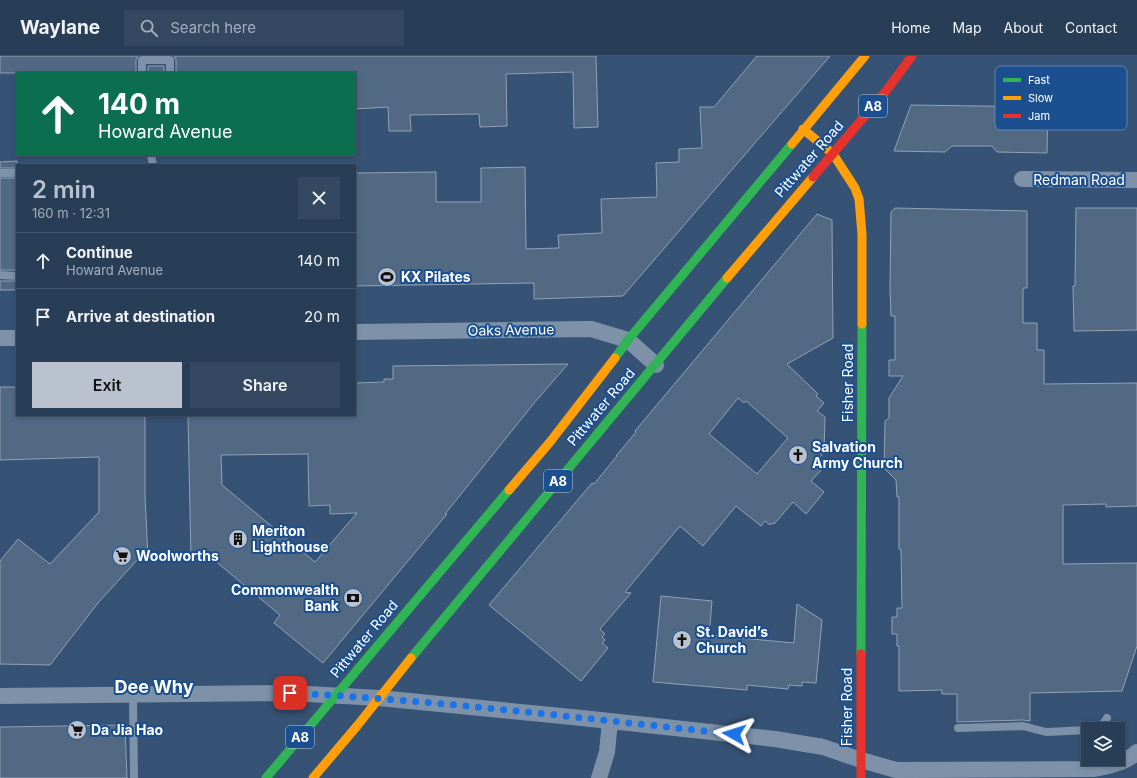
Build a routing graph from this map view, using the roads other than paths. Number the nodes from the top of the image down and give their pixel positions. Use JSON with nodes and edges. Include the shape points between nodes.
{"nodes":[{"id":1,"x":865,"y":56,"type":"edge"},
{"id":2,"x":912,"y":56,"type":"edge"},
{"id":3,"x":142,"y":72,"type":"edge"},
{"id":4,"x":170,"y":72,"type":"edge"},
{"id":5,"x":803,"y":129,"type":"junction"},
{"id":6,"x":833,"y":154,"type":"junction"},
{"id":7,"x":0,"y":173,"type":"edge"},
{"id":8,"x":16,"y":173,"type":"edge"},
{"id":9,"x":1022,"y":179,"type":"dead end"},
{"id":10,"x":1137,"y":180,"type":"edge"},
{"id":11,"x":0,"y":276,"type":"edge"},
{"id":12,"x":16,"y":276,"type":"edge"},
{"id":13,"x":356,"y":332,"type":"edge"},
{"id":14,"x":0,"y":338,"type":"edge"},
{"id":15,"x":16,"y":338,"type":"edge"},
{"id":16,"x":628,"y":340,"type":"junction"},
{"id":17,"x":656,"y":364,"type":"junction"},
{"id":18,"x":133,"y":695,"type":"junction"},
{"id":19,"x":335,"y":695,"type":"junction"},
{"id":20,"x":0,"y":696,"type":"edge"},
{"id":21,"x":379,"y":698,"type":"junction"},
{"id":22,"x":1107,"y":718,"type":"dead end"},
{"id":23,"x":610,"y":721,"type":"junction"},
{"id":24,"x":1104,"y":722,"type":"edge"},
{"id":25,"x":958,"y":728,"type":"dead end"},
{"id":26,"x":1081,"y":730,"type":"edge"},
{"id":27,"x":1137,"y":752,"type":"edge"},
{"id":28,"x":861,"y":760,"type":"junction"},
{"id":29,"x":1110,"y":772,"type":"edge"},
{"id":30,"x":134,"y":778,"type":"edge"},
{"id":31,"x":266,"y":778,"type":"edge"},
{"id":32,"x":313,"y":778,"type":"edge"},
{"id":33,"x":599,"y":778,"type":"edge"},
{"id":34,"x":861,"y":778,"type":"edge"}],
"edges":[{"from":1,"to":5,"type":"main road","name":"Pittwater Road","number":"A8"},
{"from":2,"to":6,"type":"main road","name":"Pittwater Road","number":"A8"},
{"from":3,"to":4,"type":"lane","via":[[142,60],[170,60]]},
{"from":5,"to":6,"type":"main road","name":"Fisher Road"},
{"from":5,"to":16,"type":"main road","name":"Pittwater Road","number":"A8"},
{"from":6,"to":17,"type":"main road","name":"Pittwater Road","number":"A8"},
{"from":6,"to":28,"type":"main road","name":"Fisher Road","via":[[857,193],[862,234]]},
{"from":7,"to":8,"type":"lane"},
{"from":9,"to":10,"type":"street","name":"Redman Road"},
{"from":11,"to":12,"type":"lane"},
{"from":13,"to":16,"type":"street","name":"Oaks Avenue","via":[[591,329]]},
{"from":14,"to":15,"type":"street"},
{"from":16,"to":17,"type":"street","name":"Oaks Avenue"},
{"from":16,"to":19,"type":"main road","name":"Pittwater Road","number":"A8","via":[[550,442]]},
{"from":17,"to":21,"type":"main road","name":"Pittwater Road","number":"A8"},
{"from":18,"to":19,"type":"street"},
{"from":18,"to":20,"type":"street"},
{"from":18,"to":30,"type":"lane"},
{"from":19,"to":21,"type":"street"},
{"from":19,"to":31,"type":"main road","name":"Pittwater Road","number":"A8"},
{"from":21,"to":23,"type":"street"},
{"from":21,"to":32,"type":"main road","name":"Pittwater Road","number":"A8"},
{"from":22,"to":24,"type":"lane"},
{"from":23,"to":28,"type":"street","via":[[775,739],[823,747]]},
{"from":23,"to":33,"type":"street","via":[[607,752]]},
{"from":25,"to":26,"type":"lane","via":[[1023,726],[1046,732]]},
{"from":27,"to":29,"type":"street"},
{"from":28,"to":29,"type":"street","via":[[896,770],[1080,769]]},
{"from":28,"to":34,"type":"main road","name":"Fisher Road"}]}
